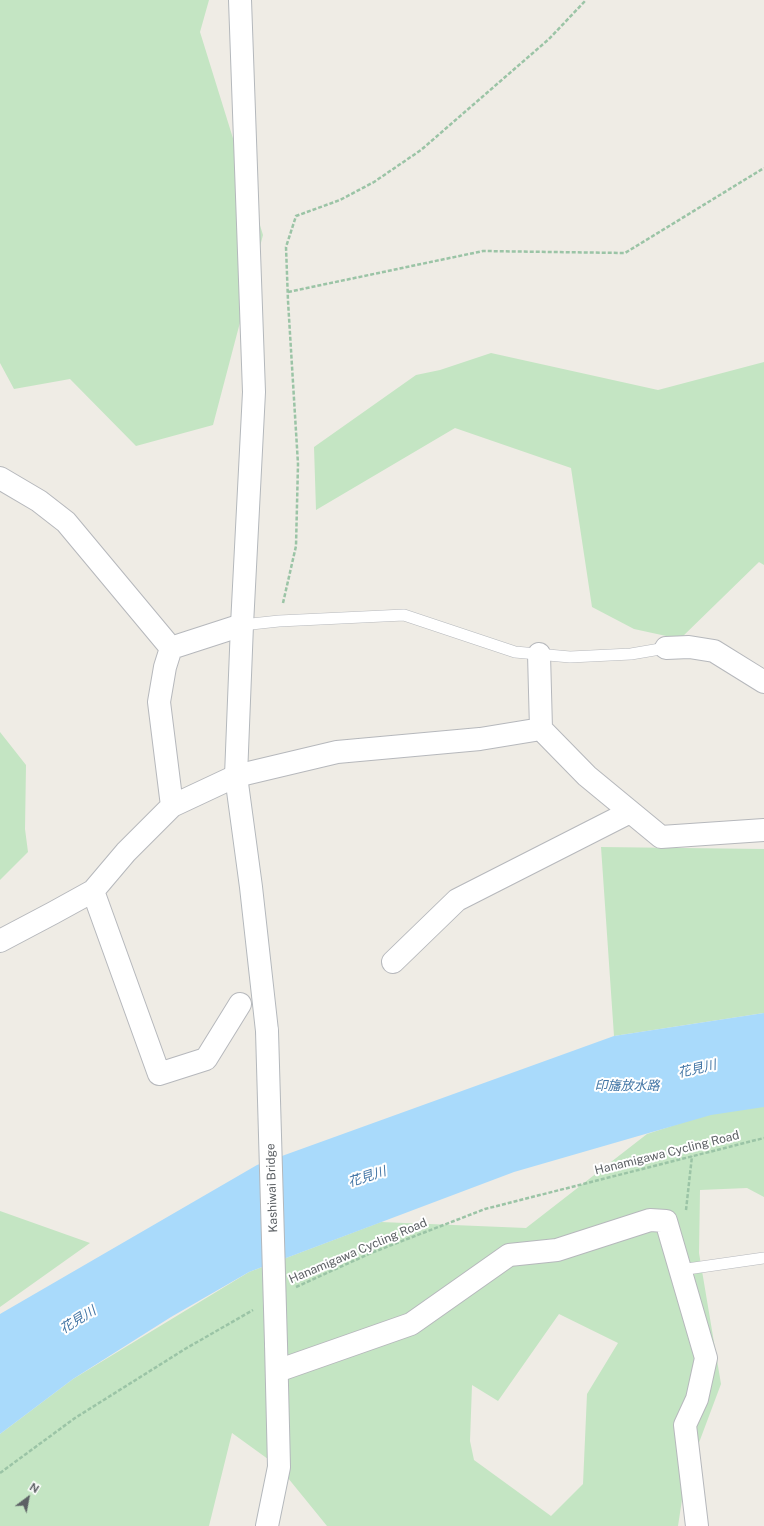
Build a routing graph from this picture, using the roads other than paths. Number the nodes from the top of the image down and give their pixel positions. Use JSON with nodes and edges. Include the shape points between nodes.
{"nodes":[{"id":1,"x":240,"y":0,"type":"edge"},
{"id":2,"x":0,"y":478,"type":"edge"},
{"id":3,"x":242,"y":625,"type":"junction"},
{"id":4,"x":171,"y":648,"type":"junction"},
{"id":5,"x":666,"y":648,"type":"joint"},
{"id":6,"x":540,"y":654,"type":"junction"},
{"id":7,"x":764,"y":682,"type":"edge"},
{"id":8,"x":541,"y":729,"type":"junction"},
{"id":9,"x":236,"y":776,"type":"junction"},
{"id":10,"x":172,"y":806,"type":"junction"},
{"id":11,"x":630,"y":812,"type":"junction"},
{"id":12,"x":764,"y":830,"type":"edge"},
{"id":13,"x":93,"y":891,"type":"junction"},
{"id":14,"x":0,"y":941,"type":"edge"},
{"id":15,"x":393,"y":962,"type":"dead end"},
{"id":16,"x":240,"y":1004,"type":"dead end"},
{"id":17,"x":764,"y":1258,"type":"edge"},
{"id":18,"x":680,"y":1270,"type":"junction"},
{"id":19,"x":278,"y":1371,"type":"junction"},
{"id":20,"x":267,"y":1526,"type":"edge"},
{"id":21,"x":696,"y":1526,"type":"edge"}],
"edges":[{"from":1,"to":3,"type":"street","name":"Kashiwai Bridge","via":[[254,392]]},
{"from":2,"to":4,"type":"street","via":[[39,501],[66,522]]},
{"from":3,"to":4,"type":"street"},
{"from":3,"to":6,"type":"lane","via":[[404,615],[515,652]]},
{"from":3,"to":9,"type":"street","name":"Kashiwai Bridge"},
{"from":4,"to":10,"type":"street","via":[[165,667],[160,702]]},
{"from":5,"to":6,"type":"lane","via":[[631,654],[570,658]]},
{"from":5,"to":7,"type":"street","via":[[689,647],[714,652]]},
{"from":6,"to":8,"type":"street"},
{"from":8,"to":9,"type":"street","via":[[480,739],[337,752]]},
{"from":8,"to":11,"type":"street","via":[[587,776]]},
{"from":9,"to":10,"type":"street"},
{"from":9,"to":19,"type":"street","name":"Kashiwai Bridge","bridge":true,"via":[[267,1031]]},
{"from":10,"to":13,"type":"street","via":[[126,852]]},
{"from":11,"to":12,"type":"street","via":[[661,837]]},
{"from":11,"to":15,"type":"street","via":[[457,900]]},
{"from":13,"to":14,"type":"street"},
{"from":13,"to":16,"type":"street","via":[[159,1074],[206,1059]]},
{"from":17,"to":18,"type":"lane"},
{"from":18,"to":19,"type":"street","via":[[666,1221],[650,1220],[558,1250],[509,1255],[412,1324]]},
{"from":18,"to":21,"type":"street","via":[[706,1358],[697,1399],[685,1425]]},
{"from":19,"to":20,"type":"street","name":"Kashiwai Bridge","via":[[279,1467]]}]}
